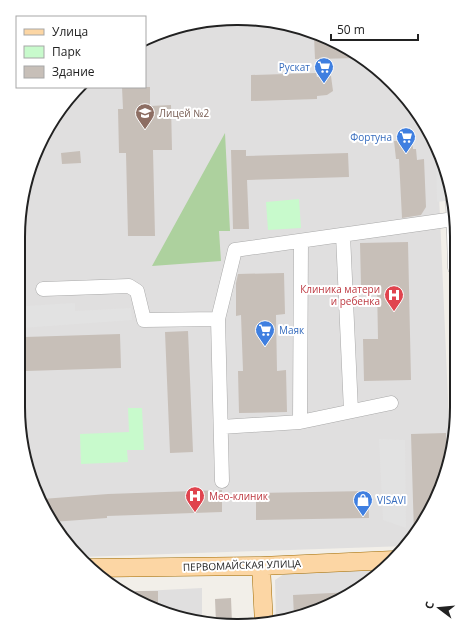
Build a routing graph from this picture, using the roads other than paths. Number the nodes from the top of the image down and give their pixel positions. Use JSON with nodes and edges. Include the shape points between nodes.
{"nodes":[{"id":1,"x":449,"y":220,"type":"edge"},
{"id":2,"x":343,"y":235,"type":"junction"},
{"id":3,"x":301,"y":241,"type":"junction"},
{"id":4,"x":44,"y":289,"type":"dead end"},
{"id":5,"x":218,"y":319,"type":"junction"},
{"id":6,"x":391,"y":403,"type":"dead end"},
{"id":7,"x":350,"y":411,"type":"junction"},
{"id":8,"x":300,"y":422,"type":"junction"},
{"id":9,"x":221,"y":426,"type":"junction"},
{"id":10,"x":222,"y":481,"type":"dead end"},
{"id":11,"x":384,"y":560,"type":"edge"},
{"id":12,"x":261,"y":566,"type":"junction"},
{"id":13,"x":99,"y":568,"type":"edge"},
{"id":14,"x":264,"y":617,"type":"edge"}],
"edges":[{"from":1,"to":2,"type":"street"},
{"from":2,"to":3,"type":"street"},
{"from":2,"to":7,"type":"street"},
{"from":3,"to":5,"type":"street","via":[[236,250]]},
{"from":3,"to":8,"type":"street"},
{"from":4,"to":5,"type":"street","via":[[128,286],[138,291],[144,320]]},
{"from":5,"to":9,"type":"street"},
{"from":6,"to":7,"type":"street"},
{"from":7,"to":8,"type":"street"},
{"from":8,"to":9,"type":"street"},
{"from":9,"to":10,"type":"street"},
{"from":11,"to":12,"type":"main road","name":"ПЕРВОМАЙСКАЯ УЛИЦА"},
{"from":12,"to":13,"type":"main road","name":"ПЕРВОМАЙСКАЯ УЛИЦА"},
{"from":12,"to":14,"type":"main road"}]}
